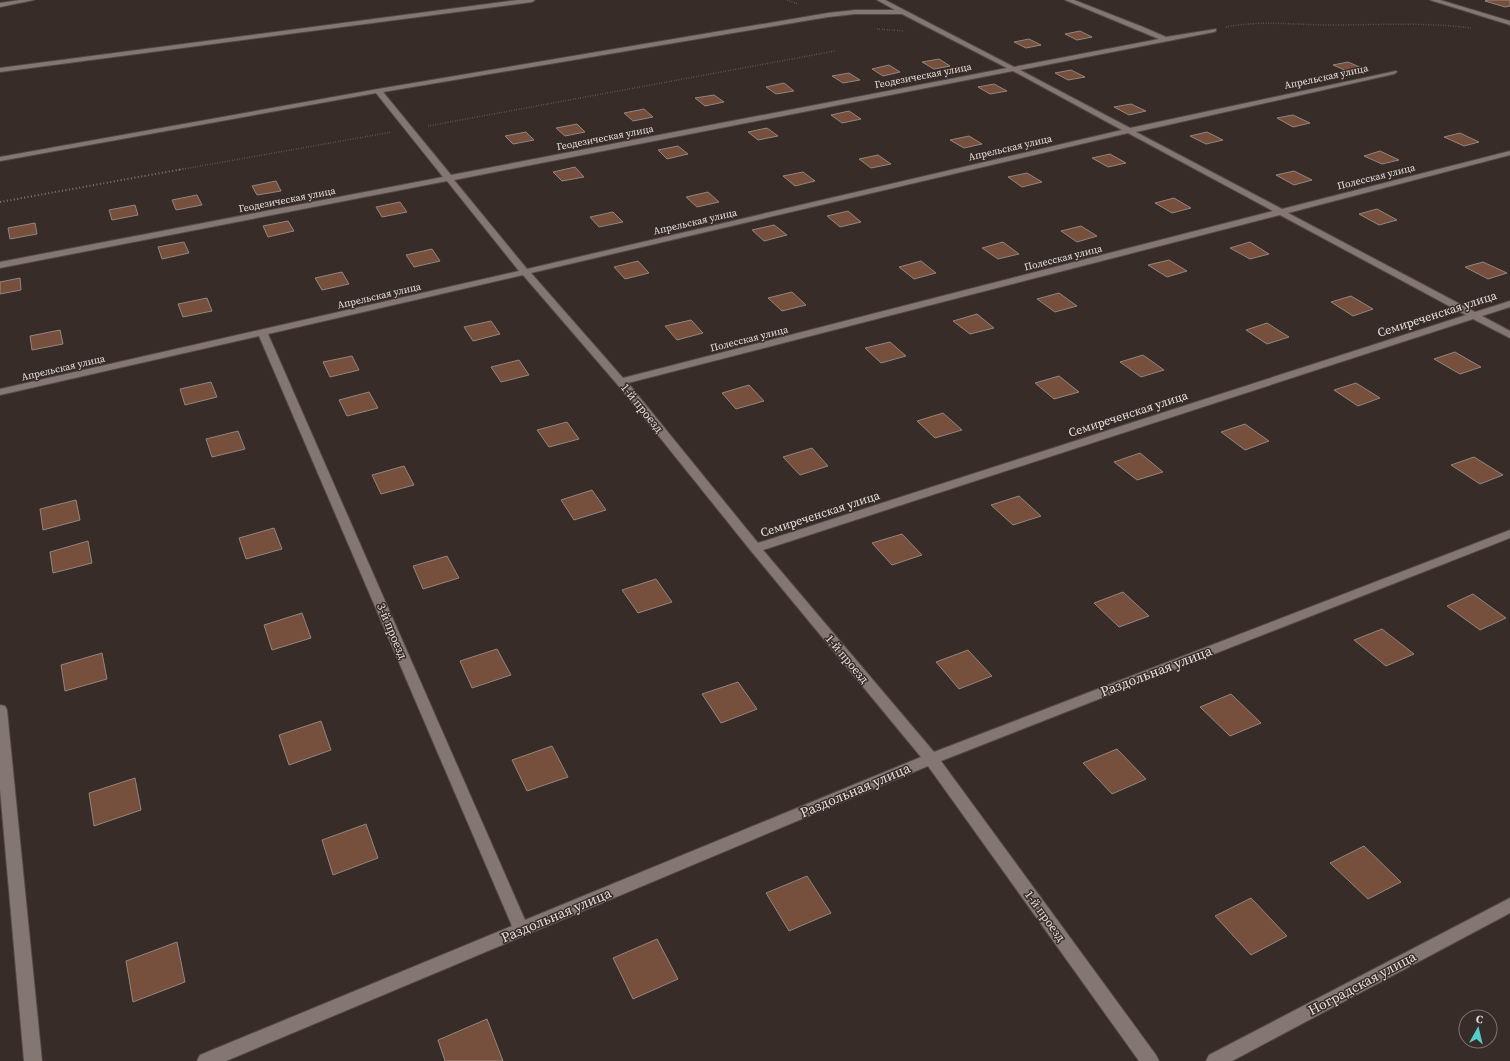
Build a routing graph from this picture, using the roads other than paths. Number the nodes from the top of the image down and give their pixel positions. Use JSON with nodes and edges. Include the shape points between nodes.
{"nodes":[{"id":1,"x":31,"y":0,"type":"edge"},
{"id":2,"x":532,"y":0,"type":"edge"},
{"id":3,"x":880,"y":0,"type":"edge"},
{"id":4,"x":1068,"y":0,"type":"edge"},
{"id":5,"x":1433,"y":0,"type":"edge"},
{"id":6,"x":0,"y":5,"type":"edge"},
{"id":7,"x":904,"y":12,"type":"junction"},
{"id":8,"x":1510,"y":23,"type":"edge"},
{"id":9,"x":1214,"y":30,"type":"road end"},
{"id":10,"x":1165,"y":39,"type":"junction"},
{"id":11,"x":1012,"y":68,"type":"junction"},
{"id":12,"x":0,"y":70,"type":"edge"},
{"id":13,"x":1394,"y":72,"type":"dead end"},
{"id":14,"x":378,"y":91,"type":"junction"},
{"id":15,"x":1129,"y":131,"type":"junction"},
{"id":16,"x":1510,"y":153,"type":"edge"},
{"id":17,"x":0,"y":159,"type":"edge"},
{"id":18,"x":448,"y":178,"type":"junction"},
{"id":19,"x":1281,"y":212,"type":"junction"},
{"id":20,"x":0,"y":265,"type":"edge"},
{"id":21,"x":525,"y":272,"type":"junction"},
{"id":22,"x":1510,"y":304,"type":"edge"},
{"id":23,"x":1474,"y":316,"type":"junction"},
{"id":24,"x":263,"y":332,"type":"junction"},
{"id":25,"x":1510,"y":335,"type":"edge"},
{"id":26,"x":621,"y":382,"type":"junction"},
{"id":27,"x":0,"y":392,"type":"edge"},
{"id":28,"x":1510,"y":534,"type":"edge"},
{"id":29,"x":755,"y":548,"type":"junction"},
{"id":30,"x":0,"y":710,"type":"edge"},
{"id":31,"x":931,"y":759,"type":"junction"},
{"id":32,"x":1510,"y":905,"type":"edge"},
{"id":33,"x":522,"y":929,"type":"junction"},
{"id":34,"x":33,"y":1061,"type":"edge"},
{"id":35,"x":206,"y":1061,"type":"edge"},
{"id":36,"x":1150,"y":1061,"type":"edge"},
{"id":37,"x":1215,"y":1061,"type":"edge"}],
"edges":[{"from":1,"to":6,"type":"street"},
{"from":2,"to":12,"type":"street"},
{"from":3,"to":7,"type":"street"},
{"from":4,"to":10,"type":"street"},
{"from":5,"to":8,"type":"street"},
{"from":7,"to":11,"type":"street"},
{"from":7,"to":14,"type":"street","via":[[828,15]]},
{"from":9,"to":10,"type":"street","name":"Геодезическая улица"},
{"from":10,"to":11,"type":"street","name":"Геодезическая улица"},
{"from":11,"to":15,"type":"street"},
{"from":11,"to":18,"type":"street","name":"Геодезическая улица"},
{"from":13,"to":15,"type":"street","name":"Апрельская улица"},
{"from":14,"to":17,"type":"street"},
{"from":14,"to":18,"type":"street","name":"1-й проезд"},
{"from":15,"to":19,"type":"street"},
{"from":15,"to":21,"type":"street","name":"Апрельская улица"},
{"from":16,"to":19,"type":"street","name":"Полесская улица"},
{"from":18,"to":20,"type":"street","name":"Геодезическая улица"},
{"from":18,"to":21,"type":"street","name":"1-й проезд"},
{"from":19,"to":23,"type":"street"},
{"from":19,"to":26,"type":"street","name":"Полесская улица"},
{"from":21,"to":24,"type":"street","name":"Апрельская улица"},
{"from":21,"to":26,"type":"street","name":"1-й проезд"},
{"from":22,"to":23,"type":"street","name":"Семиреченская улица"},
{"from":23,"to":25,"type":"street"},
{"from":23,"to":29,"type":"street","name":"Семиреченская улица"},
{"from":24,"to":27,"type":"street","name":"Апрельская улица"},
{"from":24,"to":33,"type":"street","name":"3-й проезд"},
{"from":26,"to":29,"type":"street","name":"1-й проезд"},
{"from":28,"to":31,"type":"street","name":"Раздольная улица"},
{"from":29,"to":31,"type":"street","name":"1-й проезд"},
{"from":30,"to":34,"type":"street"},
{"from":31,"to":33,"type":"street","name":"Раздольная улица"},
{"from":31,"to":36,"type":"street","name":"1-й проезд"},
{"from":32,"to":37,"type":"street","name":"Ноградская улица"},
{"from":33,"to":35,"type":"street","name":"Раздольная улица"}]}
